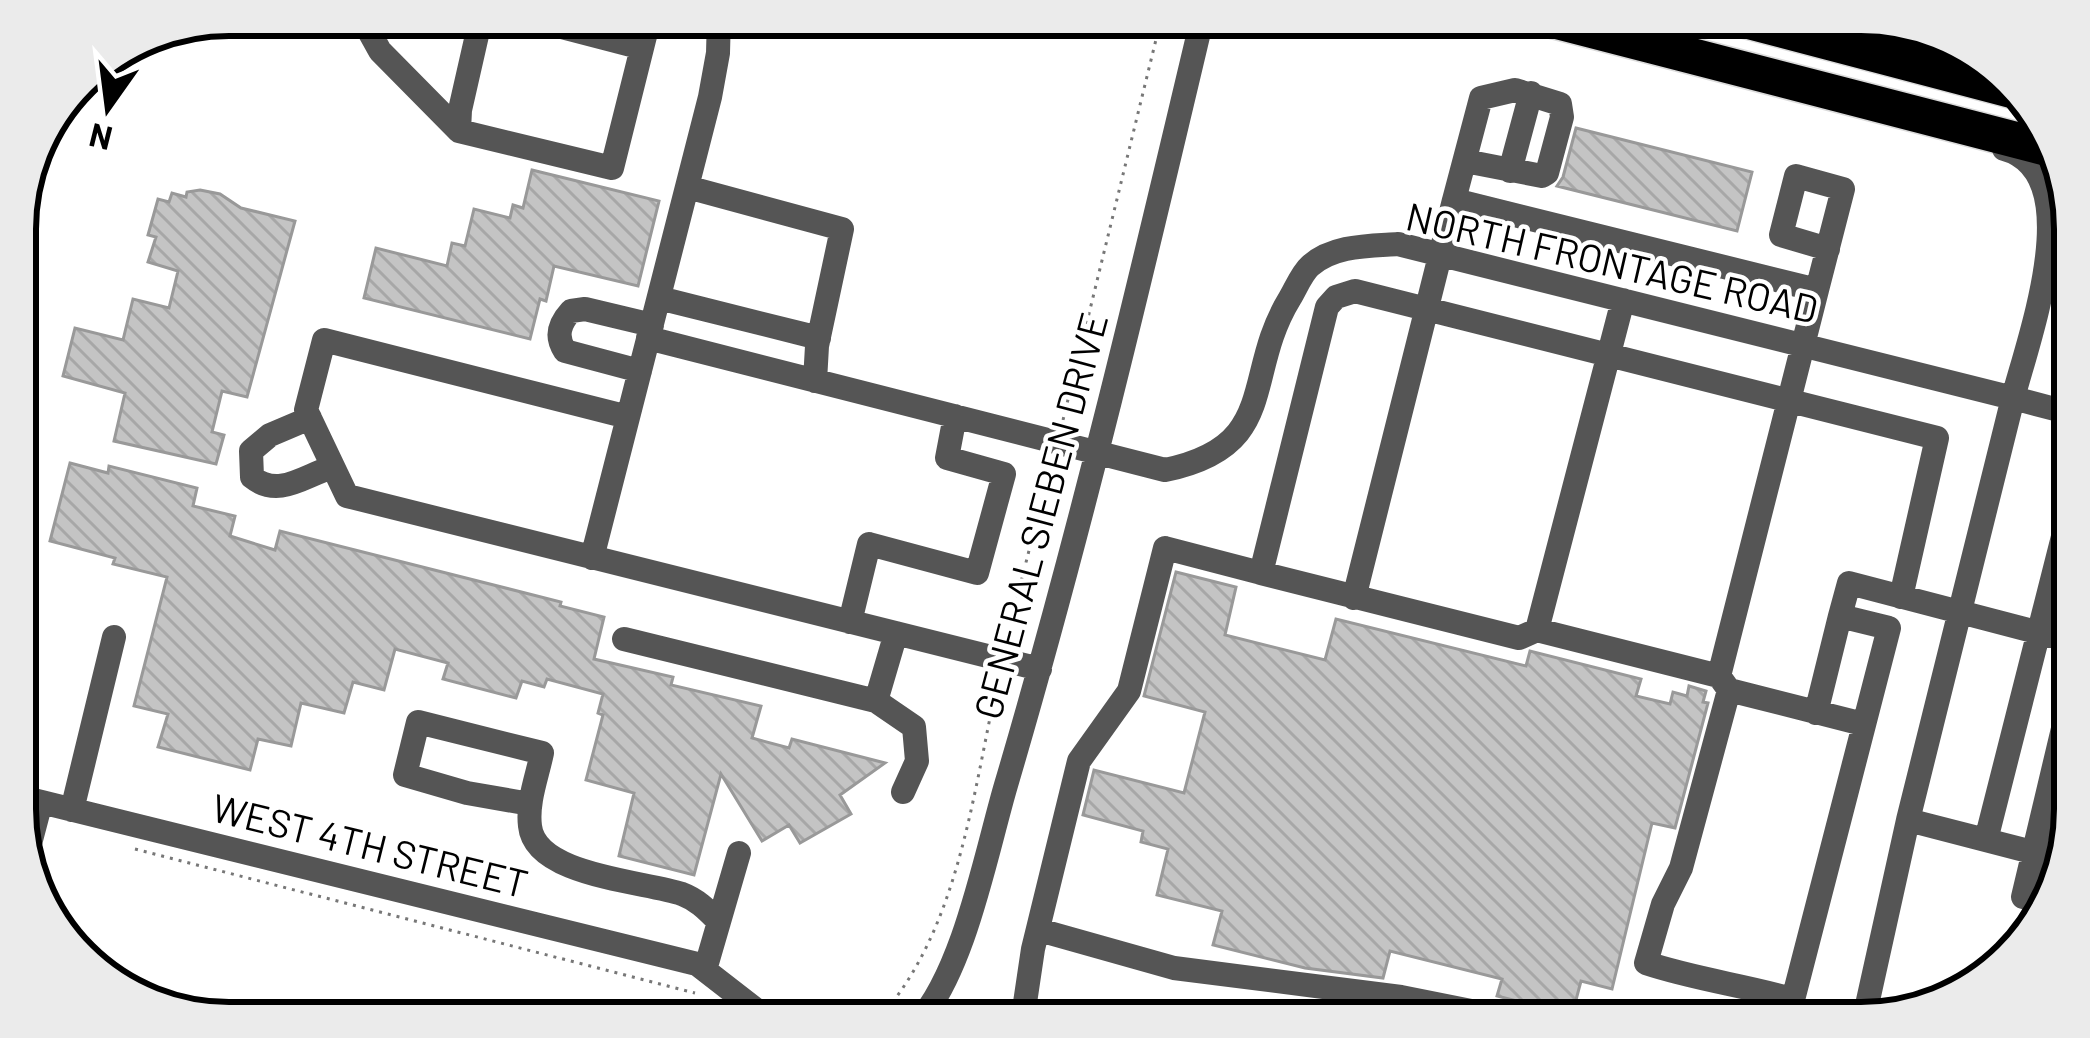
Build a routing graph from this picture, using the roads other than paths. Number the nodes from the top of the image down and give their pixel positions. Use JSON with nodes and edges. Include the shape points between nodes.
{"nodes":[{"id":1,"x":372,"y":36,"type":"edge"},
{"id":2,"x":477,"y":36,"type":"edge"},
{"id":3,"x":596,"y":36,"type":"edge"},
{"id":4,"x":647,"y":36,"type":"edge"},
{"id":5,"x":718,"y":36,"type":"edge"},
{"id":6,"x":1198,"y":36,"type":"edge"},
{"id":7,"x":1616,"y":36,"type":"edge"},
{"id":8,"x":1807,"y":36,"type":"edge"},
{"id":9,"x":1651,"y":45,"type":"junction"},
{"id":10,"x":642,"y":48,"type":"junction"},
{"id":11,"x":1984,"y":82,"type":"edge"},
{"id":12,"x":1531,"y":93,"type":"junction"},
{"id":13,"x":459,"y":131,"type":"junction"},
{"id":14,"x":2034,"y":145,"type":"edge"},
{"id":15,"x":1465,"y":161,"type":"junction"},
{"id":16,"x":1510,"y":171,"type":"junction"},
{"id":17,"x":687,"y":187,"type":"junction"},
{"id":18,"x":1454,"y":200,"type":"junction"},
{"id":19,"x":2054,"y":245,"type":"edge"},
{"id":20,"x":1828,"y":249,"type":"dead end"},
{"id":21,"x":2050,"y":252,"type":"junction"},
{"id":22,"x":1440,"y":254,"type":"junction"},
{"id":23,"x":1817,"y":290,"type":"junction"},
{"id":24,"x":659,"y":298,"type":"junction"},
{"id":25,"x":1623,"y":300,"type":"junction"},
{"id":26,"x":1424,"y":309,"type":"junction"},
{"id":27,"x":650,"y":332,"type":"junction"},
{"id":28,"x":819,"y":338,"type":"junction"},
{"id":29,"x":1803,"y":346,"type":"junction"},
{"id":30,"x":1606,"y":355,"type":"junction"},
{"id":31,"x":640,"y":371,"type":"junction"},
{"id":32,"x":815,"y":381,"type":"junction"},
{"id":33,"x":2013,"y":398,"type":"junction"},
{"id":34,"x":1789,"y":400,"type":"junction"},
{"id":35,"x":2054,"y":409,"type":"edge"},
{"id":36,"x":955,"y":416,"type":"junction"},
{"id":37,"x":628,"y":417,"type":"junction"},
{"id":38,"x":310,"y":418,"type":"junction"},
{"id":39,"x":1099,"y":454,"type":"junction"},
{"id":40,"x":334,"y":467,"type":"junction"},
{"id":41,"x":592,"y":558,"type":"junction"},
{"id":42,"x":1262,"y":573,"type":"junction"},
{"id":43,"x":2054,"y":576,"type":"edge"},
{"id":44,"x":1354,"y":598,"type":"junction"},
{"id":45,"x":1901,"y":598,"type":"junction"},
{"id":46,"x":1960,"y":614,"type":"junction"},
{"id":47,"x":1840,"y":616,"type":"junction"},
{"id":48,"x":850,"y":622,"type":"junction"},
{"id":49,"x":1537,"y":631,"type":"junction"},
{"id":50,"x":896,"y":633,"type":"junction"},
{"id":51,"x":2040,"y":634,"type":"junction"},
{"id":52,"x":2054,"y":637,"type":"edge"},
{"id":53,"x":114,"y":638,"type":"dead end"},
{"id":54,"x":624,"y":639,"type":"dead end"},
{"id":55,"x":1040,"y":669,"type":"junction"},
{"id":56,"x":1724,"y":683,"type":"junction"},
{"id":57,"x":875,"y":701,"type":"junction"},
{"id":58,"x":1816,"y":713,"type":"junction"},
{"id":59,"x":1863,"y":724,"type":"junction"},
{"id":60,"x":2054,"y":766,"type":"edge"},
{"id":61,"x":903,"y":792,"type":"dead end"},
{"id":62,"x":36,"y":801,"type":"edge"},
{"id":63,"x":530,"y":804,"type":"junction"},
{"id":64,"x":72,"y":810,"type":"junction"},
{"id":65,"x":1908,"y":820,"type":"junction"},
{"id":66,"x":1986,"y":840,"type":"junction"},
{"id":67,"x":2034,"y":852,"type":"junction"},
{"id":68,"x":740,"y":853,"type":"dead end"},
{"id":69,"x":2048,"y":856,"type":"edge"},
{"id":70,"x":2031,"y":900,"type":"edge"},
{"id":71,"x":719,"y":922,"type":"junction"},
{"id":72,"x":1040,"y":930,"type":"junction"},
{"id":73,"x":703,"y":982,"type":"junction"},
{"id":74,"x":737,"y":1002,"type":"edge"},
{"id":75,"x":933,"y":1002,"type":"edge"},
{"id":76,"x":1025,"y":1002,"type":"edge"},
{"id":77,"x":1426,"y":1002,"type":"edge"},
{"id":78,"x":1773,"y":1002,"type":"edge"},
{"id":79,"x":1791,"y":1002,"type":"edge"},
{"id":80,"x":1868,"y":1002,"type":"edge"}],
"edges":[{"from":1,"to":13,"type":"street"},
{"from":2,"to":13,"type":"street"},
{"from":3,"to":10,"type":"street"},
{"from":4,"to":10,"type":"street"},
{"from":5,"to":17,"type":"street"},
{"from":6,"to":39,"type":"street","name":"GENERAL SIEBEN DRIVE"},
{"from":7,"to":9,"type":"highway"},
{"from":8,"to":11,"type":"highway"},
{"from":9,"to":14,"type":"highway"},
{"from":9,"to":21,"type":"street","via":[[1775,89],[2020,153],[2037,168],[2050,199]]},
{"from":10,"to":13,"type":"street","via":[[612,168]]},
{"from":12,"to":15,"type":"street","via":[[1481,98]]},
{"from":12,"to":16,"type":"street"},
{"from":12,"to":16,"type":"street","via":[[1556,100],[1562,117],[1547,172]]},
{"from":15,"to":16,"type":"street"},
{"from":15,"to":18,"type":"street"},
{"from":17,"to":24,"type":"street"},
{"from":17,"to":28,"type":"street","via":[[842,229]]},
{"from":18,"to":22,"type":"street"},
{"from":18,"to":23,"type":"street"},
{"from":19,"to":21,"type":"street"},
{"from":20,"to":23,"type":"street"},
{"from":21,"to":33,"type":"street"},
{"from":22,"to":25,"type":"street","name":"NORTH FRONTAGE ROAD"},
{"from":22,"to":26,"type":"street"},
{"from":22,"to":39,"type":"street","name":"NORTH FRONTAGE ROAD","via":[[1398,244],[1352,247],[1310,266],[1281,313],[1249,415],[1230,446],[1165,470]]},
{"from":23,"to":29,"type":"street"},
{"from":24,"to":27,"type":"street"},
{"from":24,"to":28,"type":"street"},
{"from":25,"to":29,"type":"street","name":"NORTH FRONTAGE ROAD"},
{"from":25,"to":30,"type":"street"},
{"from":26,"to":30,"type":"street"},
{"from":26,"to":42,"type":"street","via":[[1355,291],[1327,307]]},
{"from":26,"to":44,"type":"street"},
{"from":27,"to":31,"type":"street"},
{"from":27,"to":31,"type":"street","name":"NORTH FRONTAGE ROAD","via":[[585,308],[571,310],[559,332],[565,351]]},
{"from":27,"to":32,"type":"street","name":"NORTH FRONTAGE ROAD"},
{"from":28,"to":32,"type":"street"},
{"from":29,"to":33,"type":"street","name":"NORTH FRONTAGE ROAD"},
{"from":29,"to":34,"type":"street"},
{"from":30,"to":34,"type":"street"},
{"from":30,"to":49,"type":"street"},
{"from":31,"to":37,"type":"street"},
{"from":32,"to":36,"type":"street","name":"NORTH FRONTAGE ROAD"},
{"from":33,"to":35,"type":"street","name":"NORTH FRONTAGE ROAD"},
{"from":33,"to":46,"type":"street"},
{"from":34,"to":45,"type":"street","via":[[1937,438]]},
{"from":34,"to":56,"type":"street"},
{"from":36,"to":39,"type":"street","name":"NORTH FRONTAGE ROAD"},
{"from":36,"to":48,"type":"street","via":[[947,458],[1004,474],[977,573],[869,544]]},
{"from":37,"to":38,"type":"street","via":[[324,340]]},
{"from":37,"to":41,"type":"street"},
{"from":38,"to":40,"type":"street"},
{"from":38,"to":40,"type":"street","via":[[250,451],[253,477],[278,488]]},
{"from":39,"to":55,"type":"street","name":"GENERAL SIEBEN DRIVE"},
{"from":40,"to":41,"type":"street","via":[[347,496]]},
{"from":41,"to":48,"type":"street"},
{"from":42,"to":44,"type":"street"},
{"from":42,"to":72,"type":"street","via":[[1165,548],[1129,691],[1079,761]]},
{"from":43,"to":51,"type":"street"},
{"from":44,"to":49,"type":"street","via":[[1519,638]]},
{"from":45,"to":46,"type":"street"},
{"from":45,"to":47,"type":"street","via":[[1849,583]]},
{"from":46,"to":51,"type":"street"},
{"from":46,"to":65,"type":"street"},
{"from":47,"to":58,"type":"street"},
{"from":47,"to":59,"type":"street","via":[[1888,628]]},
{"from":48,"to":50,"type":"street"},
{"from":49,"to":56,"type":"street"},
{"from":50,"to":55,"type":"street"},
{"from":50,"to":57,"type":"street"},
{"from":51,"to":52,"type":"street"},
{"from":51,"to":66,"type":"street"},
{"from":53,"to":64,"type":"street"},
{"from":54,"to":57,"type":"street"},
{"from":55,"to":75,"type":"street","name":"GENERAL SIEBEN DRIVE","via":[[956,954]]},
{"from":56,"to":58,"type":"street"},
{"from":56,"to":78,"type":"street","via":[[1681,868],[1646,963],[1744,986]]},
{"from":57,"to":61,"type":"street","via":[[914,727],[917,761]]},
{"from":58,"to":59,"type":"street"},
{"from":59,"to":79,"type":"street"},
{"from":60,"to":67,"type":"street"},
{"from":62,"to":64,"type":"street","name":"WEST 4TH STREET"},
{"from":63,"to":63,"type":"street","via":[[542,753],[418,722],[405,775]]},
{"from":63,"to":71,"type":"street","via":[[530,831],[545,856],[687,896]]},
{"from":64,"to":73,"type":"street","name":"WEST 4TH STREET","via":[[697,964]]},
{"from":65,"to":66,"type":"street"},
{"from":65,"to":80,"type":"street"},
{"from":66,"to":67,"type":"street"},
{"from":67,"to":69,"type":"street"},
{"from":67,"to":70,"type":"street","via":[[2023,898]]},
{"from":68,"to":71,"type":"street"},
{"from":71,"to":73,"type":"street"},
{"from":72,"to":76,"type":"street"},
{"from":72,"to":77,"type":"street","via":[[1174,968]]},
{"from":73,"to":74,"type":"street"}]}
